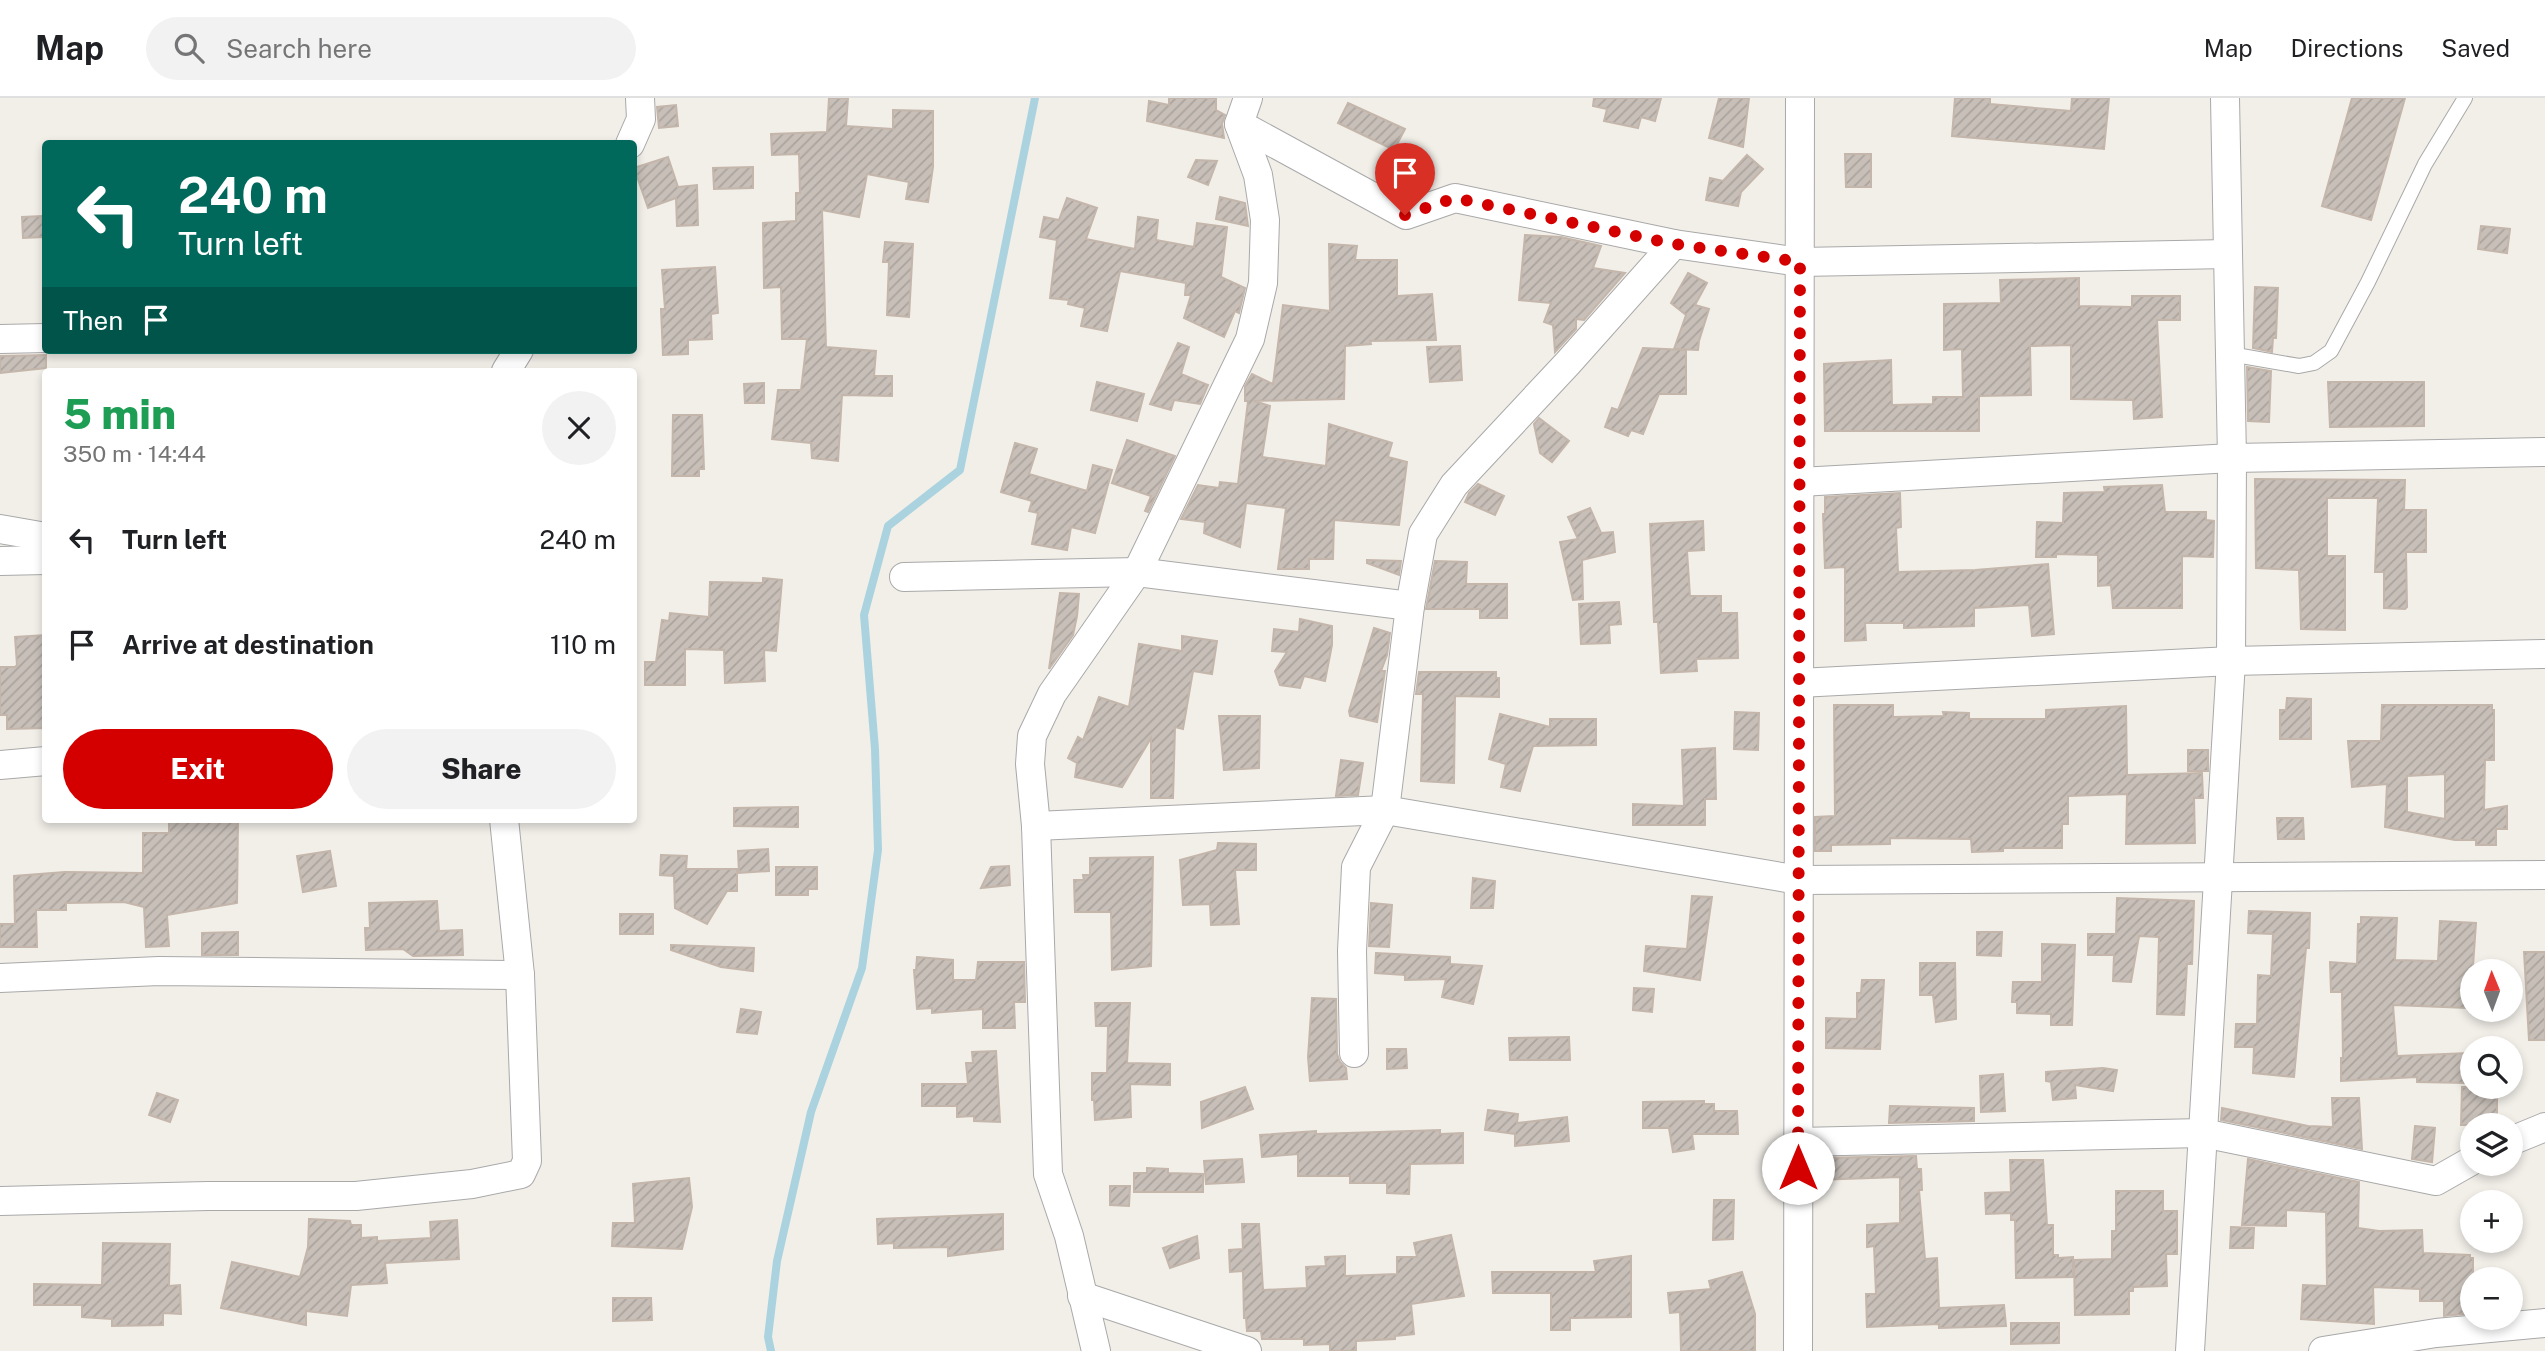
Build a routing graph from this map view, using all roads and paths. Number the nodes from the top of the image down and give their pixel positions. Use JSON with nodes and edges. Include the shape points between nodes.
{"nodes":[{"id":1,"x":640,"y":98,"type":"edge"},
{"id":2,"x":1800,"y":98,"type":"edge"},
{"id":3,"x":2225,"y":98,"type":"edge"},
{"id":4,"x":2465,"y":98,"type":"edge"},
{"id":5,"x":1244,"y":111,"type":"edge"},
{"id":6,"x":632,"y":140,"type":"edge"},
{"id":7,"x":1674,"y":244,"type":"junction"},
{"id":8,"x":2228,"y":254,"type":"junction"},
{"id":9,"x":1800,"y":262,"type":"junction"},
{"id":10,"x":42,"y":338,"type":"edge"},
{"id":11,"x":0,"y":339,"type":"edge"},
{"id":12,"x":2230,"y":354,"type":"junction"},
{"id":13,"x":2545,"y":453,"type":"edge"},
{"id":14,"x":2232,"y":458,"type":"junction"},
{"id":15,"x":1800,"y":482,"type":"junction"},
{"id":16,"x":0,"y":528,"type":"edge"},
{"id":17,"x":42,"y":536,"type":"edge"},
{"id":18,"x":42,"y":560,"type":"edge"},
{"id":19,"x":0,"y":561,"type":"edge"},
{"id":20,"x":1137,"y":572,"type":"junction"},
{"id":21,"x":904,"y":577,"type":"dead end"},
{"id":22,"x":1410,"y":606,"type":"junction"},
{"id":23,"x":2545,"y":654,"type":"edge"},
{"id":24,"x":2231,"y":661,"type":"junction"},
{"id":25,"x":1799,"y":683,"type":"junction"},
{"id":26,"x":42,"y":761,"type":"edge"},
{"id":27,"x":0,"y":765,"type":"edge"},
{"id":28,"x":1385,"y":810,"type":"junction"},
{"id":29,"x":504,"y":823,"type":"edge"},
{"id":30,"x":1036,"y":826,"type":"junction"},
{"id":31,"x":2545,"y":874,"type":"edge"},
{"id":32,"x":2219,"y":876,"type":"junction"},
{"id":33,"x":1799,"y":880,"type":"junction"},
{"id":34,"x":520,"y":975,"type":"junction"},
{"id":35,"x":0,"y":978,"type":"edge"},
{"id":36,"x":1354,"y":1053,"type":"dead end"},
{"id":37,"x":2545,"y":1127,"type":"edge"},
{"id":38,"x":2203,"y":1133,"type":"junction"},
{"id":39,"x":2523,"y":1136,"type":"edge"},
{"id":40,"x":1798,"y":1142,"type":"junction"},
{"id":41,"x":2460,"y":1167,"type":"edge"},
{"id":42,"x":0,"y":1200,"type":"edge"},
{"id":43,"x":1082,"y":1296,"type":"junction"},
{"id":44,"x":2545,"y":1323,"type":"edge"},
{"id":45,"x":1096,"y":1351,"type":"edge"},
{"id":46,"x":1247,"y":1351,"type":"edge"},
{"id":47,"x":1798,"y":1351,"type":"edge"},
{"id":48,"x":2190,"y":1351,"type":"edge"},
{"id":49,"x":2323,"y":1351,"type":"edge"}],
"edges":[{"from":1,"to":6,"type":"street","via":[[641,119]]},
{"from":2,"to":9,"type":"street"},
{"from":3,"to":8,"type":"street"},
{"from":4,"to":12,"type":"lane","via":[[2425,164],[2331,351],[2314,363],[2299,366]]},
{"from":5,"to":7,"type":"street","via":[[1405,215],[1455,198]]},
{"from":5,"to":20,"type":"street","via":[[1265,220],[1263,283],[1250,339]]},
{"from":7,"to":9,"type":"street"},
{"from":7,"to":22,"type":"street","via":[[1454,485],[1423,534]]},
{"from":8,"to":9,"type":"street"},
{"from":8,"to":12,"type":"street"},
{"from":9,"to":15,"type":"street"},
{"from":10,"to":11,"type":"street"},
{"from":12,"to":14,"type":"street"},
{"from":13,"to":14,"type":"street"},
{"from":14,"to":15,"type":"street"},
{"from":14,"to":24,"type":"street"},
{"from":15,"to":25,"type":"street"},
{"from":16,"to":17,"type":"street"},
{"from":18,"to":19,"type":"street"},
{"from":20,"to":21,"type":"street"},
{"from":20,"to":22,"type":"street"},
{"from":20,"to":30,"type":"street","via":[[1052,694],[1032,736]]},
{"from":22,"to":28,"type":"street"},
{"from":23,"to":24,"type":"street"},
{"from":24,"to":25,"type":"street"},
{"from":24,"to":32,"type":"street"},
{"from":25,"to":33,"type":"street"},
{"from":26,"to":27,"type":"street"},
{"from":28,"to":30,"type":"street"},
{"from":28,"to":33,"type":"street"},
{"from":28,"to":36,"type":"street","via":[[1356,867]]},
{"from":29,"to":34,"type":"street"},
{"from":30,"to":43,"type":"street","via":[[1048,1174],[1069,1236]]},
{"from":31,"to":32,"type":"street"},
{"from":32,"to":33,"type":"street"},
{"from":32,"to":38,"type":"street"},
{"from":33,"to":40,"type":"street"},
{"from":34,"to":35,"type":"street","via":[[159,971]]},
{"from":34,"to":42,"type":"street","via":[[527,1161],[521,1174],[356,1196]]},
{"from":37,"to":39,"type":"street"},
{"from":38,"to":40,"type":"street"},
{"from":38,"to":41,"type":"street","via":[[2436,1181]]},
{"from":38,"to":48,"type":"street"},
{"from":40,"to":47,"type":"street"},
{"from":43,"to":45,"type":"street"},
{"from":43,"to":46,"type":"street"},
{"from":44,"to":49,"type":"street","via":[[2436,1333]]}]}
